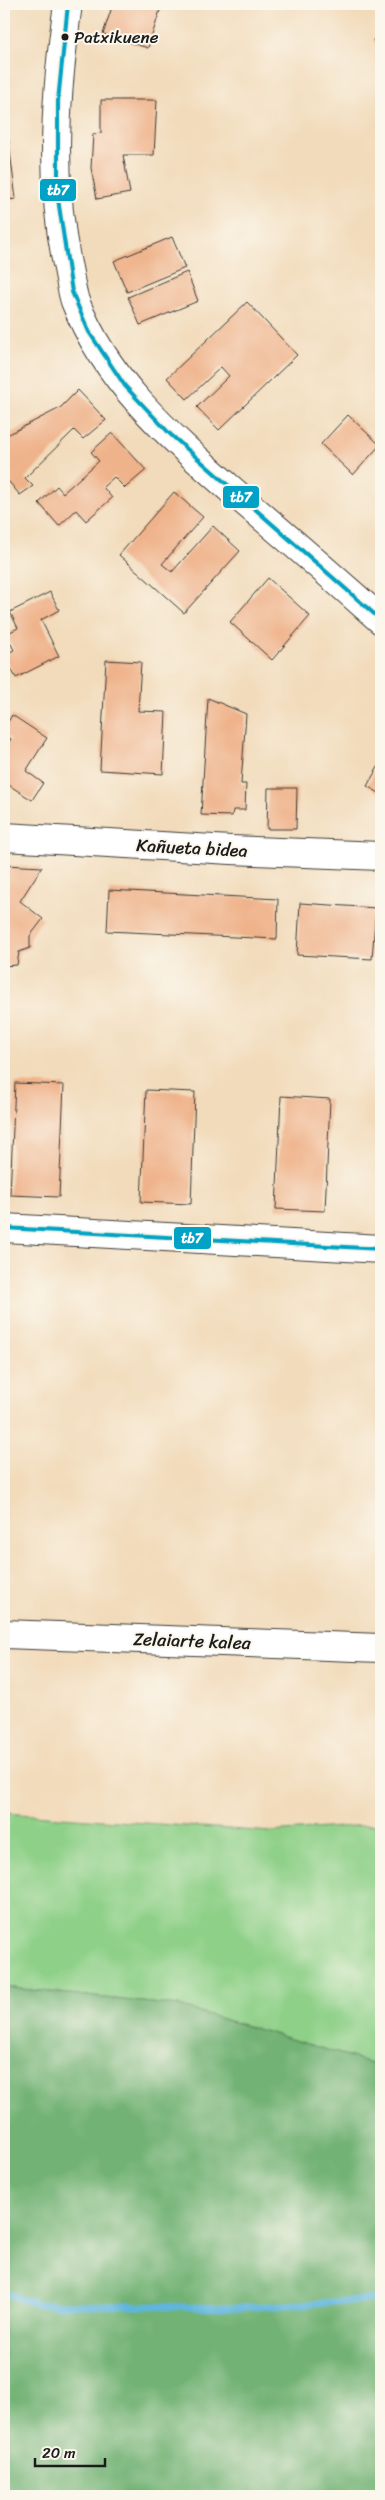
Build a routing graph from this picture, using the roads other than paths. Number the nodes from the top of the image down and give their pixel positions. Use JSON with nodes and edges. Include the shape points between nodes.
{"nodes":[{"id":1,"x":68,"y":4,"type":"edge"},
{"id":2,"x":381,"y":620,"type":"edge"},
{"id":3,"x":4,"y":837,"type":"edge"},
{"id":4,"x":381,"y":856,"type":"edge"},
{"id":5,"x":4,"y":1228,"type":"edge"},
{"id":6,"x":381,"y":1249,"type":"edge"},
{"id":7,"x":4,"y":1634,"type":"edge"},
{"id":8,"x":381,"y":1648,"type":"edge"}],
"edges":[{"from":1,"to":2,"type":"street","via":[[60,60],[57,152],[60,232],[75,300],[99,351],[131,395],[164,430]]},
{"from":3,"to":4,"type":"street","name":"Kañueta bidea"},
{"from":5,"to":6,"type":"street"},
{"from":7,"to":8,"type":"street","name":"Zelaiarte kalea"}]}
